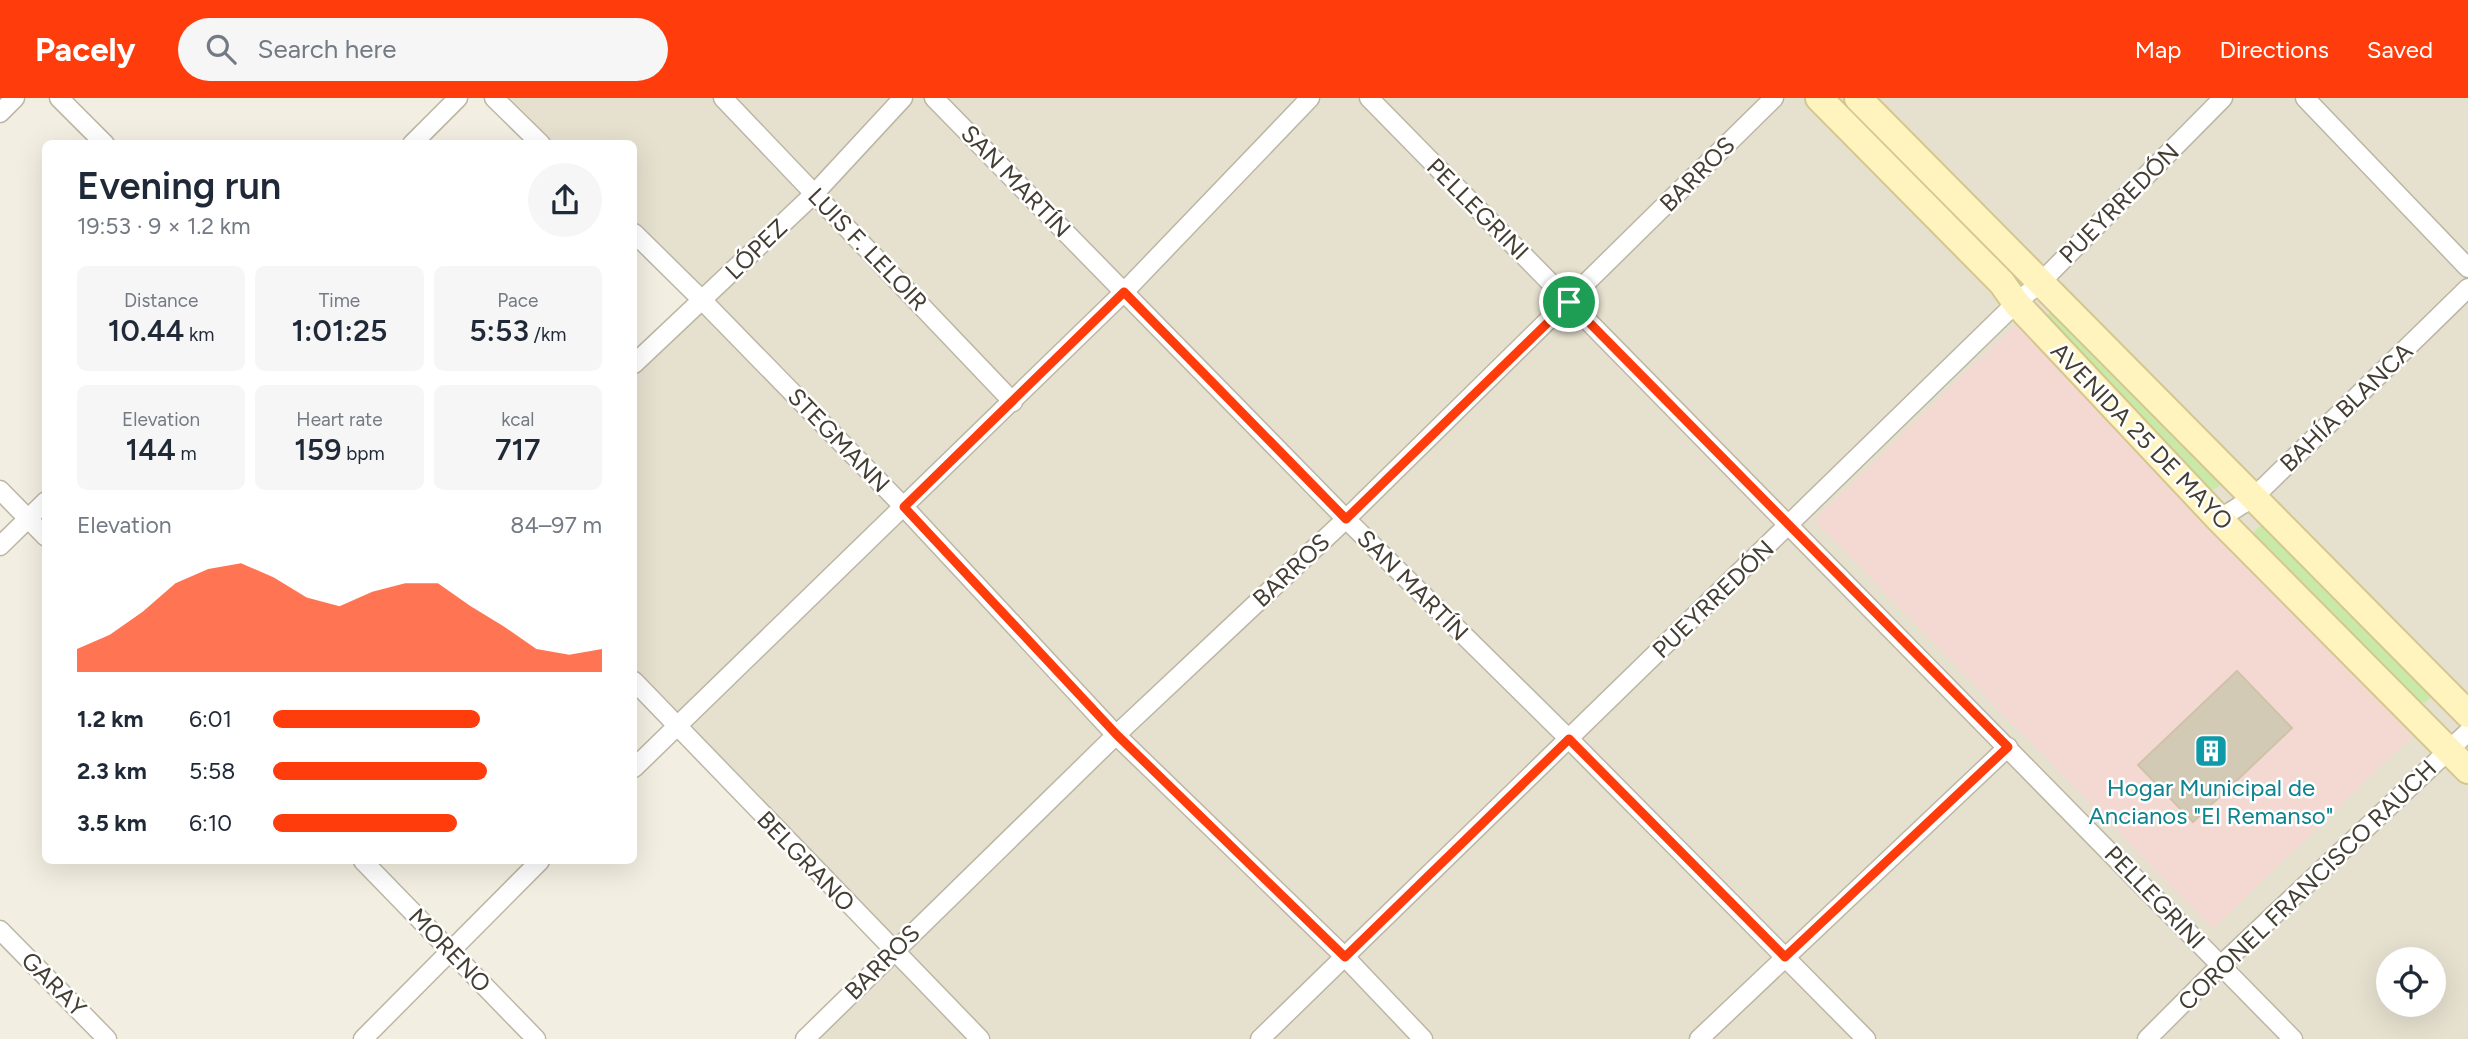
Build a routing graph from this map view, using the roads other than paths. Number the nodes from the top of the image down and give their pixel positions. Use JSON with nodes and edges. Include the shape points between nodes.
{"nodes":[{"id":1,"x":15,"y":98,"type":"edge"},
{"id":2,"x":59,"y":98,"type":"edge"},
{"id":3,"x":458,"y":98,"type":"edge"},
{"id":4,"x":494,"y":98,"type":"edge"},
{"id":5,"x":723,"y":98,"type":"edge"},
{"id":6,"x":903,"y":98,"type":"edge"},
{"id":7,"x":934,"y":98,"type":"edge"},
{"id":8,"x":1310,"y":98,"type":"edge"},
{"id":9,"x":1368,"y":98,"type":"edge"},
{"id":10,"x":1774,"y":98,"type":"edge"},
{"id":11,"x":1819,"y":98,"type":"edge"},
{"id":12,"x":1857,"y":98,"type":"edge"},
{"id":13,"x":2223,"y":98,"type":"edge"},
{"id":14,"x":2305,"y":98,"type":"edge"},
{"id":15,"x":0,"y":113,"type":"edge"},
{"id":16,"x":101,"y":140,"type":"edge"},
{"id":17,"x":416,"y":140,"type":"edge"},
{"id":18,"x":537,"y":140,"type":"edge"},
{"id":19,"x":815,"y":193,"type":"junction"},
{"id":20,"x":637,"y":236,"type":"edge"},
{"id":21,"x":2468,"y":268,"type":"edge"},
{"id":22,"x":2041,"y":282,"type":"junction"},
{"id":23,"x":2468,"y":288,"type":"edge"},
{"id":24,"x":1124,"y":292,"type":"junction"},
{"id":25,"x":702,"y":300,"type":"junction"},
{"id":26,"x":1569,"y":302,"type":"junction"},
{"id":27,"x":2015,"y":303,"type":"junction"},
{"id":28,"x":637,"y":361,"type":"edge"},
{"id":29,"x":1013,"y":402,"type":"junction"},
{"id":30,"x":0,"y":490,"type":"edge"},
{"id":31,"x":2254,"y":497,"type":"junction"},
{"id":32,"x":42,"y":505,"type":"edge"},
{"id":33,"x":904,"y":507,"type":"junction"},
{"id":34,"x":28,"y":519,"type":"junction"},
{"id":35,"x":1346,"y":519,"type":"junction"},
{"id":36,"x":2219,"y":519,"type":"junction"},
{"id":37,"x":1789,"y":524,"type":"junction"},
{"id":38,"x":42,"y":533,"type":"edge"},
{"id":39,"x":0,"y":546,"type":"edge"},
{"id":40,"x":637,"y":684,"type":"edge"},
{"id":41,"x":2468,"y":715,"type":"edge"},
{"id":42,"x":675,"y":726,"type":"junction"},
{"id":43,"x":2468,"y":732,"type":"edge"},
{"id":44,"x":1116,"y":734,"type":"junction"},
{"id":45,"x":1569,"y":739,"type":"junction"},
{"id":46,"x":2008,"y":747,"type":"junction"},
{"id":47,"x":2449,"y":751,"type":"junction"},
{"id":48,"x":637,"y":765,"type":"edge"},
{"id":49,"x":2468,"y":770,"type":"edge"},
{"id":50,"x":366,"y":864,"type":"edge"},
{"id":51,"x":537,"y":864,"type":"edge"},
{"id":52,"x":0,"y":930,"type":"edge"},
{"id":53,"x":450,"y":950,"type":"junction"},
{"id":54,"x":894,"y":950,"type":"junction"},
{"id":55,"x":1345,"y":957,"type":"junction"},
{"id":56,"x":1785,"y":957,"type":"junction"},
{"id":57,"x":2221,"y":965,"type":"junction"},
{"id":58,"x":107,"y":1039,"type":"edge"},
{"id":59,"x":363,"y":1039,"type":"edge"},
{"id":60,"x":536,"y":1039,"type":"edge"},
{"id":61,"x":805,"y":1039,"type":"edge"},
{"id":62,"x":979,"y":1039,"type":"edge"},
{"id":63,"x":1261,"y":1039,"type":"edge"},
{"id":64,"x":1423,"y":1039,"type":"edge"},
{"id":65,"x":1699,"y":1039,"type":"edge"},
{"id":66,"x":1866,"y":1039,"type":"edge"},
{"id":67,"x":2147,"y":1039,"type":"edge"},
{"id":68,"x":2293,"y":1039,"type":"edge"}],
"edges":[{"from":1,"to":15,"type":"street"},
{"from":2,"to":16,"type":"street"},
{"from":3,"to":17,"type":"street"},
{"from":4,"to":18,"type":"street"},
{"from":5,"to":19,"type":"street","name":"LUIS F. LELOIR"},
{"from":6,"to":19,"type":"street","name":"LÓPEZ"},
{"from":7,"to":24,"type":"street","name":"SAN MARTÍN"},
{"from":8,"to":24,"type":"street"},
{"from":9,"to":26,"type":"street","name":"PELLEGRINI"},
{"from":10,"to":26,"type":"street","name":"BARROS"},
{"from":11,"to":27,"type":"main road","name":"AVENIDA 25 DE MAYO","via":[[2001,283]]},
{"from":12,"to":22,"type":"main road","name":"AVENIDA 25 DE MAYO"},
{"from":13,"to":22,"type":"street","name":"PUEYRREDÓN"},
{"from":14,"to":21,"type":"street"},
{"from":19,"to":25,"type":"street","name":"LÓPEZ"},
{"from":19,"to":29,"type":"street","name":"LUIS F. LELOIR"},
{"from":20,"to":25,"type":"street","name":"STEGMANN"},
{"from":22,"to":27,"type":"street","name":"PUEYRREDÓN"},
{"from":22,"to":31,"type":"main road","name":"AVENIDA 25 DE MAYO"},
{"from":23,"to":31,"type":"street","name":"BAHÍA BLANCA"},
{"from":24,"to":29,"type":"street"},
{"from":24,"to":35,"type":"street","name":"SAN MARTÍN"},
{"from":25,"to":28,"type":"street","name":"LÓPEZ"},
{"from":25,"to":33,"type":"street","name":"STEGMANN"},
{"from":26,"to":35,"type":"street","name":"BARROS"},
{"from":26,"to":37,"type":"street","name":"PELLEGRINI"},
{"from":27,"to":36,"type":"main road","name":"AVENIDA 25 DE MAYO"},
{"from":27,"to":37,"type":"street","name":"PUEYRREDÓN"},
{"from":29,"to":33,"type":"street"},
{"from":30,"to":34,"type":"street"},
{"from":31,"to":36,"type":"street","name":"BAHÍA BLANCA"},
{"from":31,"to":41,"type":"main road","name":"AVENIDA 25 DE MAYO"},
{"from":32,"to":34,"type":"street"},
{"from":33,"to":42,"type":"street"},
{"from":33,"to":44,"type":"street","name":"STEGMANN"},
{"from":34,"to":38,"type":"street"},
{"from":34,"to":39,"type":"street"},
{"from":35,"to":44,"type":"street","name":"BARROS"},
{"from":35,"to":45,"type":"street","name":"SAN MARTÍN"},
{"from":36,"to":47,"type":"main road","name":"AVENIDA 25 DE MAYO"},
{"from":37,"to":45,"type":"street","name":"PUEYRREDÓN"},
{"from":37,"to":46,"type":"street","name":"PELLEGRINI"},
{"from":40,"to":42,"type":"street","name":"BELGRANO"},
{"from":42,"to":48,"type":"street"},
{"from":42,"to":54,"type":"street","name":"BELGRANO"},
{"from":43,"to":47,"type":"street","name":"CORONEL FRANCISCO RAUCH"},
{"from":44,"to":54,"type":"street","name":"BARROS"},
{"from":44,"to":55,"type":"street","name":"STEGMANN"},
{"from":45,"to":55,"type":"street","name":"PUEYRREDÓN"},
{"from":45,"to":56,"type":"street","name":"SAN MARTÍN"},
{"from":46,"to":56,"type":"street"},
{"from":46,"to":57,"type":"street","name":"PELLEGRINI"},
{"from":47,"to":49,"type":"main road","name":"AVENIDA 25 DE MAYO"},
{"from":47,"to":57,"type":"street","name":"CORONEL FRANCISCO RAUCH"},
{"from":50,"to":53,"type":"street","name":"MORENO"},
{"from":51,"to":53,"type":"street"},
{"from":52,"to":58,"type":"street","name":"GARAY"},
{"from":53,"to":59,"type":"street"},
{"from":53,"to":60,"type":"street","name":"MORENO"},
{"from":54,"to":61,"type":"street","name":"BARROS"},
{"from":54,"to":62,"type":"street","name":"BELGRANO"},
{"from":55,"to":63,"type":"street","name":"PUEYRREDÓN"},
{"from":55,"to":64,"type":"street","name":"STEGMANN"},
{"from":56,"to":65,"type":"street"},
{"from":56,"to":66,"type":"street","name":"SAN MARTÍN"},
{"from":57,"to":67,"type":"street","name":"CORONEL FRANCISCO RAUCH"},
{"from":57,"to":68,"type":"street","name":"PELLEGRINI"}]}
